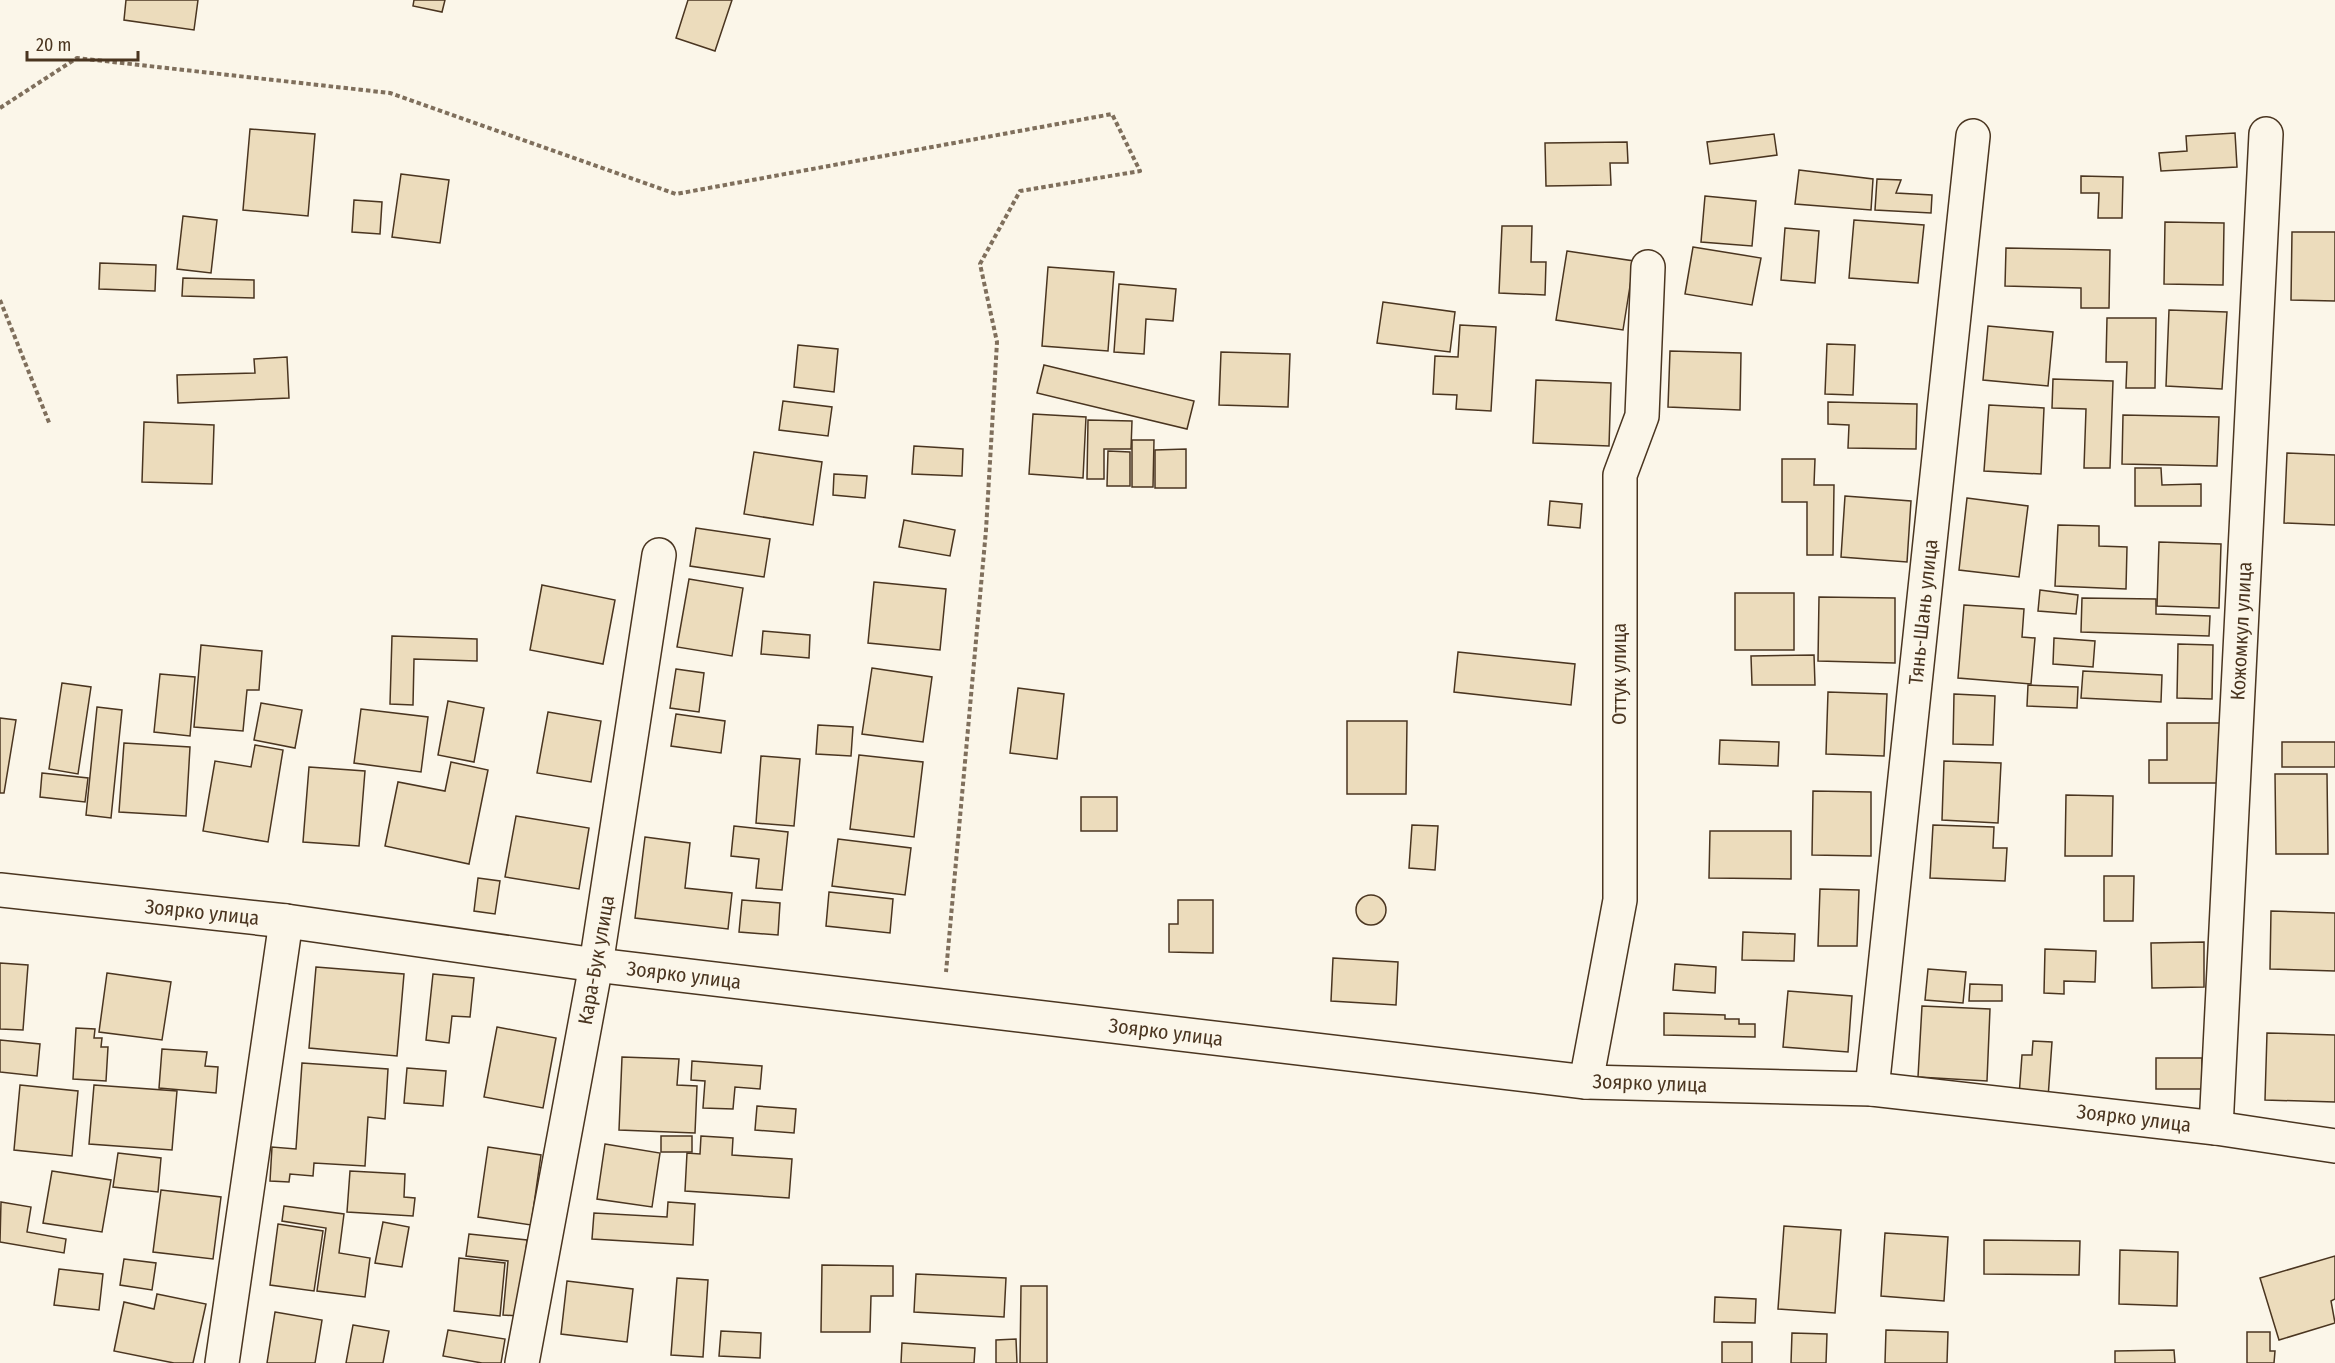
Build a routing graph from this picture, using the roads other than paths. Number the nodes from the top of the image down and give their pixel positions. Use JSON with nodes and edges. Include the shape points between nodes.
{"nodes":[{"id":1,"x":2266,"y":134,"type":"dead end"},
{"id":2,"x":1973,"y":136,"type":"dead end"},
{"id":3,"x":1648,"y":267,"type":"dead end"},
{"id":4,"x":659,"y":555,"type":"dead end"},
{"id":5,"x":0,"y":890,"type":"edge"},
{"id":6,"x":286,"y":921,"type":"junction"},
{"id":7,"x":596,"y":965,"type":"junction"},
{"id":8,"x":1586,"y":1082,"type":"junction"},
{"id":9,"x":1872,"y":1089,"type":"junction"},
{"id":10,"x":2216,"y":1128,"type":"junction"},
{"id":11,"x":2335,"y":1146,"type":"edge"},
{"id":12,"x":222,"y":1363,"type":"edge"},
{"id":13,"x":522,"y":1363,"type":"edge"}],
"edges":[{"from":1,"to":10,"type":"street","name":"Кожомкул улица"},
{"from":2,"to":9,"type":"street","name":"Тянь-Шань улица"},
{"from":3,"to":8,"type":"street","name":"Оттук улица","via":[[1642,416],[1620,475],[1620,900]]},
{"from":4,"to":7,"type":"street","name":"Кара-Бук улица"},
{"from":5,"to":6,"type":"street","name":"Зоярко улица"},
{"from":6,"to":7,"type":"street","name":"Зоярко улица"},
{"from":6,"to":12,"type":"street"},
{"from":7,"to":8,"type":"street","name":"Зоярко улица"},
{"from":7,"to":13,"type":"street","name":"Кара-Бук улица"},
{"from":8,"to":9,"type":"street","name":"Зоярко улица"},
{"from":9,"to":10,"type":"street","name":"Зоярко улица"},
{"from":10,"to":11,"type":"street","name":"Зоярко улица"}]}
